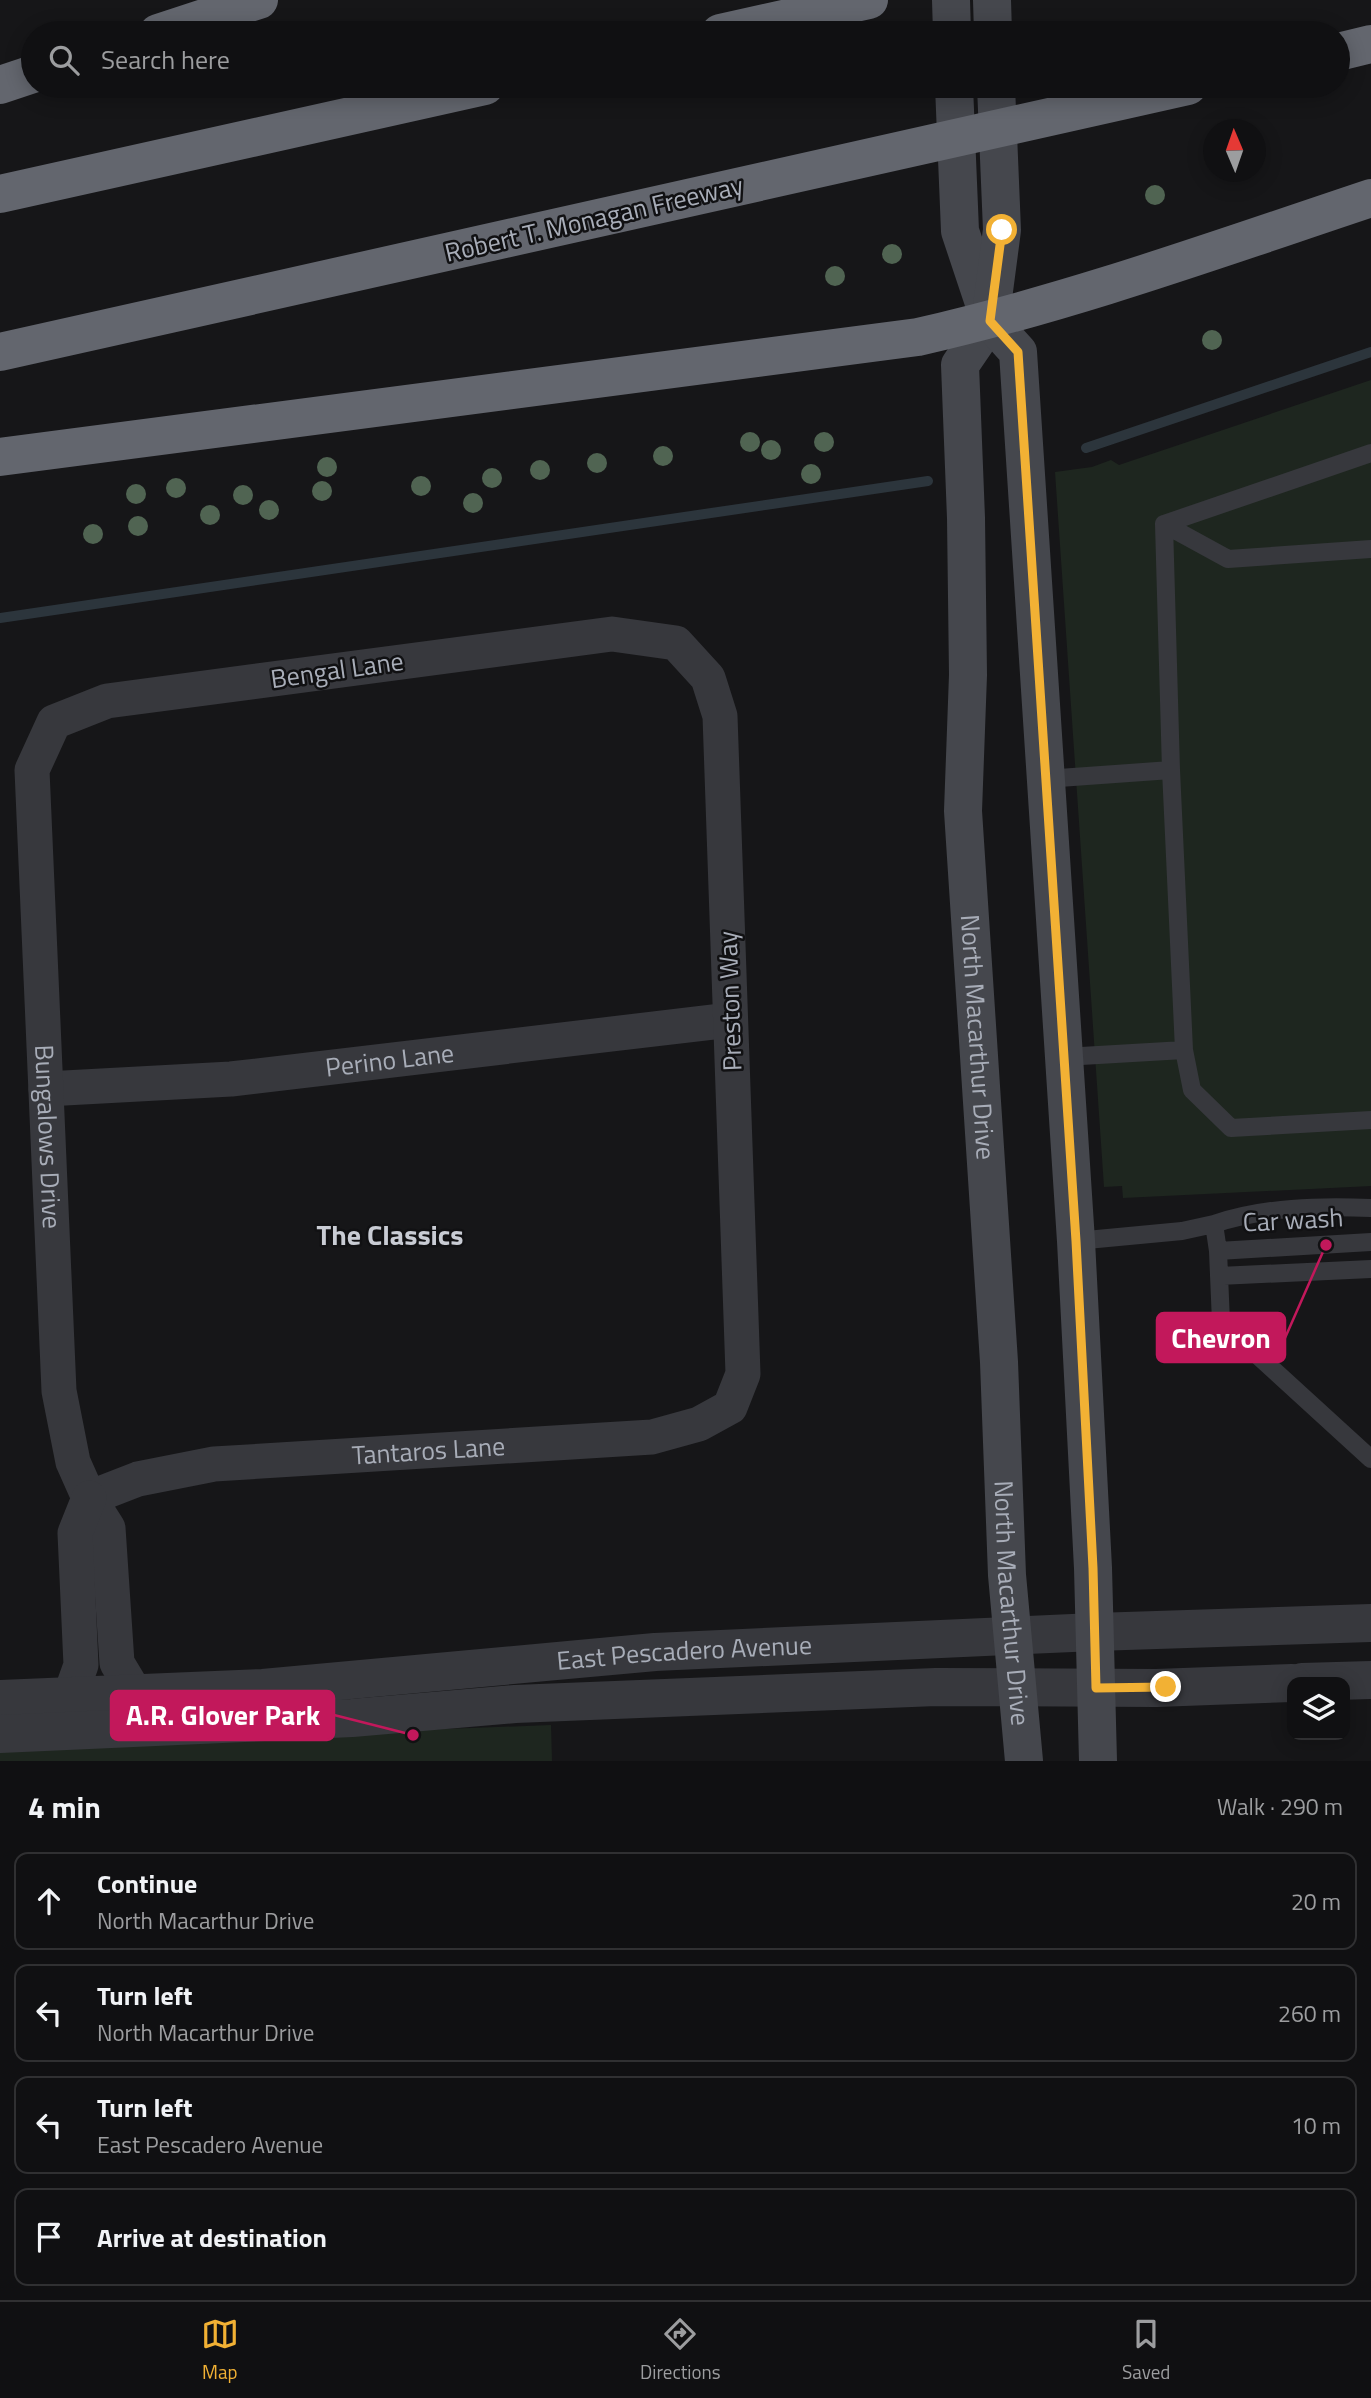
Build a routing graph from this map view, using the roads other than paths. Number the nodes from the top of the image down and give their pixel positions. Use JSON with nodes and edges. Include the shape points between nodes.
{"nodes":[{"id":1,"x":259,"y":0,"type":"edge"},
{"id":2,"x":951,"y":0,"type":"edge"},
{"id":3,"x":992,"y":0,"type":"edge"},
{"id":4,"x":860,"y":2,"type":"edge"},
{"id":5,"x":195,"y":21,"type":"edge"},
{"id":6,"x":774,"y":21,"type":"edge"},
{"id":7,"x":952,"y":21,"type":"edge"},
{"id":8,"x":993,"y":21,"type":"edge"},
{"id":9,"x":1371,"y":44,"type":"edge"},
{"id":10,"x":1350,"y":49,"type":"edge"},
{"id":11,"x":21,"y":78,"type":"edge"},
{"id":12,"x":0,"y":85,"type":"edge"},
{"id":13,"x":431,"y":98,"type":"edge"},
{"id":14,"x":954,"y":98,"type":"edge"},
{"id":15,"x":996,"y":98,"type":"edge"},
{"id":16,"x":1134,"y":98,"type":"edge"},
{"id":17,"x":0,"y":194,"type":"edge"},
{"id":18,"x":1371,"y":198,"type":"edge"},
{"id":19,"x":990,"y":321,"type":"junction"},
{"id":20,"x":0,"y":352,"type":"edge"},
{"id":21,"x":1371,"y":453,"type":"edge"},
{"id":22,"x":0,"y":457,"type":"edge"},
{"id":23,"x":1164,"y":524,"type":"junction"},
{"id":24,"x":1371,"y":549,"type":"edge"},
{"id":25,"x":676,"y":643,"type":"joint"},
{"id":26,"x":32,"y":770,"type":"joint"},
{"id":27,"x":1171,"y":770,"type":"junction"},
{"id":28,"x":1045,"y":779,"type":"junction"},
{"id":29,"x":730,"y":1020,"type":"junction"},
{"id":30,"x":1184,"y":1050,"type":"junction"},
{"id":31,"x":1064,"y":1057,"type":"junction"},
{"id":32,"x":46,"y":1089,"type":"junction"},
{"id":33,"x":1371,"y":1121,"type":"edge"},
{"id":34,"x":1371,"y":1208,"type":"edge"},
{"id":35,"x":1214,"y":1224,"type":"junction"},
{"id":36,"x":1076,"y":1241,"type":"junction"},
{"id":37,"x":1371,"y":1242,"type":"edge"},
{"id":38,"x":1218,"y":1251,"type":"junction"},
{"id":39,"x":1371,"y":1269,"type":"edge"},
{"id":40,"x":1219,"y":1276,"type":"junction"},
{"id":41,"x":743,"y":1374,"type":"joint"},
{"id":42,"x":1371,"y":1459,"type":"edge"},
{"id":43,"x":89,"y":1498,"type":"junction"},
{"id":44,"x":1371,"y":1623,"type":"edge"},
{"id":45,"x":1095,"y":1632,"type":"junction"},
{"id":46,"x":1012,"y":1636,"type":"junction"},
{"id":47,"x":1371,"y":1680,"type":"edge"},
{"id":48,"x":1350,"y":1681,"type":"edge"},
{"id":49,"x":1287,"y":1683,"type":"edge"},
{"id":50,"x":1017,"y":1688,"type":"junction"},
{"id":51,"x":1096,"y":1688,"type":"junction"},
{"id":52,"x":135,"y":1693,"type":"junction"},
{"id":53,"x":70,"y":1696,"type":"junction"},
{"id":54,"x":0,"y":1699,"type":"edge"},
{"id":55,"x":0,"y":1734,"type":"edge"},
{"id":56,"x":1024,"y":1761,"type":"edge"},
{"id":57,"x":1098,"y":1761,"type":"edge"}],
"edges":[{"from":1,"to":5,"type":"highway"},
{"from":2,"to":7,"type":"main road"},
{"from":3,"to":8,"type":"main road"},
{"from":4,"to":6,"type":"highway"},
{"from":9,"to":10,"type":"highway"},
{"from":11,"to":12,"type":"highway"},
{"from":13,"to":17,"type":"highway"},
{"from":14,"to":19,"type":"main road","via":[[960,230]]},
{"from":15,"to":19,"type":"main road","name":"North Macarthur Drive","via":[[1002,230]]},
{"from":16,"to":20,"type":"highway","name":"Robert T. Monagan Freeway"},
{"from":18,"to":19,"type":"highway"},
{"from":19,"to":22,"type":"highway","via":[[918,337]]},
{"from":19,"to":28,"type":"main road","via":[[1018,352]]},
{"from":19,"to":46,"type":"main road","name":"North Macarthur Drive","via":[[960,365],[968,675],[963,811]]},
{"from":21,"to":23,"type":"lane"},
{"from":23,"to":24,"type":"lane","via":[[1228,559]]},
{"from":23,"to":27,"type":"lane"},
{"from":25,"to":26,"type":"street","name":"Bengal Lane","via":[[612,634],[107,701],[54,722]]},
{"from":25,"to":29,"type":"street","name":"Preston Way","via":[[708,678],[720,716]]},
{"from":26,"to":32,"type":"street","name":"Bungalows Drive"},
{"from":27,"to":28,"type":"lane"},
{"from":27,"to":30,"type":"lane"},
{"from":28,"to":31,"type":"main road"},
{"from":29,"to":32,"type":"street","name":"Perino Lane","via":[[231,1079]]},
{"from":29,"to":41,"type":"street","name":"Preston Way"},
{"from":30,"to":31,"type":"lane"},
{"from":30,"to":33,"type":"lane","via":[[1192,1090],[1231,1128]]},
{"from":31,"to":36,"type":"main road"},
{"from":32,"to":43,"type":"street","name":"Bungalows Drive","via":[[60,1391],[73,1462]]},
{"from":34,"to":35,"type":"lane","via":[[1274,1211]]},
{"from":35,"to":36,"type":"lane"},
{"from":35,"to":38,"type":"lane"},
{"from":36,"to":45,"type":"main road"},
{"from":37,"to":38,"type":"lane","name":"Car wash"},
{"from":38,"to":40,"type":"lane"},
{"from":39,"to":40,"type":"lane"},
{"from":40,"to":42,"type":"lane","via":[[1221,1322]]},
{"from":41,"to":43,"type":"street","name":"Tantaros Lane","via":[[730,1407],[699,1424],[652,1437],[214,1464],[138,1479]]},
{"from":43,"to":52,"type":"street","name":"Bungalows Drive","via":[[108,1528],[117,1663]]},
{"from":43,"to":53,"type":"street","via":[[75,1533],[81,1665]]},
{"from":44,"to":45,"type":"street","name":"East Pescadero Avenue"},
{"from":45,"to":46,"type":"street","name":"East Pescadero Avenue"},
{"from":45,"to":51,"type":"main road"},
{"from":46,"to":50,"type":"main road","name":"North Macarthur Drive"},
{"from":46,"to":52,"type":"street","name":"East Pescadero Avenue","via":[[654,1652],[263,1688]]},
{"from":47,"to":48,"type":"street"},
{"from":49,"to":51,"type":"street","name":"East Pescadero Avenue"},
{"from":50,"to":51,"type":"street","name":"East Pescadero Avenue"},
{"from":50,"to":55,"type":"street","name":"East Pescadero Avenue","via":[[936,1686],[514,1704],[352,1718]]},
{"from":50,"to":56,"type":"main road","name":"North Macarthur Drive"},
{"from":51,"to":57,"type":"main road"},
{"from":52,"to":53,"type":"street","name":"East Pescadero Avenue"},
{"from":53,"to":54,"type":"street","name":"East Pescadero Avenue"}]}
